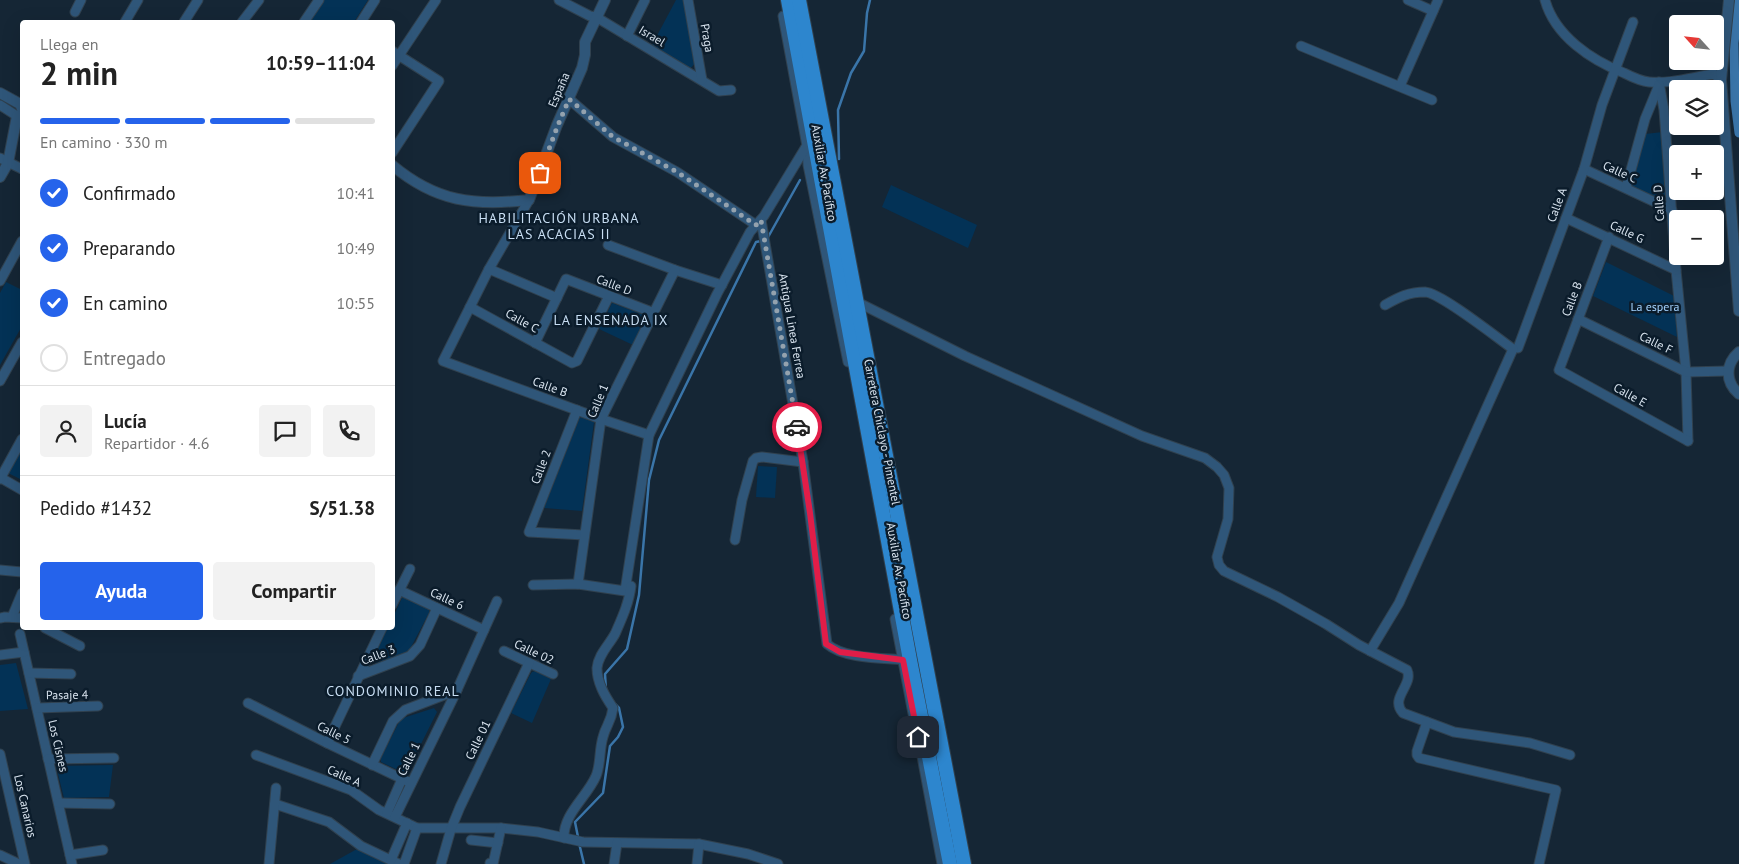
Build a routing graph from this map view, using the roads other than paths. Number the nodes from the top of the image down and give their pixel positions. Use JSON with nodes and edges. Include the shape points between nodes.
{"nodes":[{"id":1,"x":81,"y":0,"type":"edge"},
{"id":2,"x":138,"y":0,"type":"edge"},
{"id":3,"x":198,"y":0,"type":"edge"},
{"id":4,"x":260,"y":0,"type":"edge"},
{"id":5,"x":319,"y":0,"type":"edge"},
{"id":6,"x":375,"y":0,"type":"edge"},
{"id":7,"x":436,"y":0,"type":"edge"},
{"id":8,"x":559,"y":0,"type":"edge"},
{"id":9,"x":605,"y":0,"type":"edge"},
{"id":10,"x":645,"y":0,"type":"edge"},
{"id":11,"x":688,"y":0,"type":"edge"},
{"id":12,"x":782,"y":0,"type":"edge"},
{"id":13,"x":788,"y":0,"type":"edge"},
{"id":14,"x":799,"y":0,"type":"edge"},
{"id":15,"x":1408,"y":0,"type":"edge"},
{"id":16,"x":1438,"y":0,"type":"edge"},
{"id":17,"x":1545,"y":0,"type":"edge"},
{"id":18,"x":1729,"y":0,"type":"edge"},
{"id":19,"x":1433,"y":11,"type":"junction"},
{"id":20,"x":75,"y":12,"type":"dead end"},
{"id":21,"x":783,"y":16,"type":"joint"},
{"id":22,"x":596,"y":17,"type":"junction"},
{"id":23,"x":126,"y":20,"type":"edge"},
{"id":24,"x":185,"y":20,"type":"edge"},
{"id":25,"x":244,"y":20,"type":"edge"},
{"id":26,"x":305,"y":20,"type":"edge"},
{"id":27,"x":362,"y":20,"type":"edge"},
{"id":28,"x":1633,"y":22,"type":"dead end"},
{"id":29,"x":627,"y":36,"type":"junction"},
{"id":30,"x":1301,"y":46,"type":"dead end"},
{"id":31,"x":396,"y":53,"type":"edge"},
{"id":32,"x":1616,"y":70,"type":"junction"},
{"id":33,"x":702,"y":80,"type":"junction"},
{"id":34,"x":1681,"y":80,"type":"edge"},
{"id":35,"x":1721,"y":80,"type":"joint"},
{"id":36,"x":1669,"y":82,"type":"edge"},
{"id":37,"x":1659,"y":84,"type":"junction"},
{"id":38,"x":1400,"y":86,"type":"junction"},
{"id":39,"x":731,"y":90,"type":"dead end"},
{"id":40,"x":0,"y":93,"type":"edge"},
{"id":41,"x":569,"y":99,"type":"junction"},
{"id":42,"x":1432,"y":100,"type":"dead end"},
{"id":43,"x":20,"y":104,"type":"edge"},
{"id":44,"x":0,"y":105,"type":"edge"},
{"id":45,"x":1649,"y":107,"type":"junction"},
{"id":46,"x":1724,"y":107,"type":"edge"},
{"id":47,"x":1664,"y":110,"type":"junction"},
{"id":48,"x":20,"y":113,"type":"edge"},
{"id":49,"x":20,"y":116,"type":"edge"},
{"id":50,"x":810,"y":140,"type":"junction"},
{"id":51,"x":395,"y":148,"type":"edge"},
{"id":52,"x":4,"y":161,"type":"edge"},
{"id":53,"x":20,"y":167,"type":"edge"},
{"id":54,"x":395,"y":167,"type":"edge"},
{"id":55,"x":1584,"y":169,"type":"junction"},
{"id":56,"x":0,"y":177,"type":"edge"},
{"id":57,"x":1626,"y":188,"type":"junction"},
{"id":58,"x":529,"y":200,"type":"junction"},
{"id":59,"x":1735,"y":206,"type":"edge"},
{"id":60,"x":1672,"y":210,"type":"joint"},
{"id":61,"x":1566,"y":218,"type":"junction"},
{"id":62,"x":758,"y":222,"type":"junction"},
{"id":63,"x":1609,"y":237,"type":"junction"},
{"id":64,"x":20,"y":245,"type":"edge"},
{"id":65,"x":608,"y":245,"type":"dead end"},
{"id":66,"x":1676,"y":265,"type":"edge"},
{"id":67,"x":489,"y":269,"type":"junction"},
{"id":68,"x":675,"y":270,"type":"junction"},
{"id":69,"x":1676,"y":270,"type":"junction"},
{"id":70,"x":0,"y":281,"type":"edge"},
{"id":71,"x":722,"y":285,"type":"junction"},
{"id":72,"x":609,"y":296,"type":"junction"},
{"id":73,"x":557,"y":298,"type":"junction"},
{"id":74,"x":851,"y":303,"type":"junction"},
{"id":75,"x":1385,"y":305,"type":"dead end"},
{"id":76,"x":470,"y":307,"type":"junction"},
{"id":77,"x":1739,"y":311,"type":"edge"},
{"id":78,"x":654,"y":312,"type":"junction"},
{"id":79,"x":1578,"y":319,"type":"junction"},
{"id":80,"x":535,"y":343,"type":"junction"},
{"id":81,"x":20,"y":346,"type":"edge"},
{"id":82,"x":1518,"y":348,"type":"dead end"},
{"id":83,"x":1739,"y":352,"type":"edge"},
{"id":84,"x":443,"y":361,"type":"joint"},
{"id":85,"x":1559,"y":370,"type":"joint"},
{"id":86,"x":1728,"y":371,"type":"junction"},
{"id":87,"x":1686,"y":372,"type":"junction"},
{"id":88,"x":0,"y":382,"type":"edge"},
{"id":89,"x":1739,"y":394,"type":"edge"},
{"id":90,"x":577,"y":410,"type":"junction"},
{"id":91,"x":601,"y":420,"type":"junction"},
{"id":92,"x":649,"y":435,"type":"junction"},
{"id":93,"x":1688,"y":442,"type":"joint"},
{"id":94,"x":20,"y":443,"type":"edge"},
{"id":95,"x":803,"y":462,"type":"junction"},
{"id":96,"x":0,"y":478,"type":"edge"},
{"id":97,"x":20,"y":489,"type":"edge"},
{"id":98,"x":584,"y":535,"type":"junction"},
{"id":99,"x":736,"y":540,"type":"dead end"},
{"id":100,"x":410,"y":569,"type":"dead end"},
{"id":101,"x":0,"y":570,"type":"edge"},
{"id":102,"x":20,"y":572,"type":"edge"},
{"id":103,"x":578,"y":584,"type":"junction"},
{"id":104,"x":533,"y":585,"type":"dead end"},
{"id":105,"x":631,"y":586,"type":"dead end"},
{"id":106,"x":400,"y":590,"type":"junction"},
{"id":107,"x":20,"y":598,"type":"edge"},
{"id":108,"x":395,"y":599,"type":"edge"},
{"id":109,"x":497,"y":601,"type":"dead end"},
{"id":110,"x":437,"y":608,"type":"junction"},
{"id":111,"x":12,"y":617,"type":"junction"},
{"id":112,"x":0,"y":618,"type":"edge"},
{"id":113,"x":20,"y":618,"type":"edge"},
{"id":114,"x":49,"y":630,"type":"edge"},
{"id":115,"x":381,"y":630,"type":"edge"},
{"id":116,"x":484,"y":630,"type":"junction"},
{"id":117,"x":20,"y":634,"type":"dead end"},
{"id":118,"x":80,"y":646,"type":"dead end"},
{"id":119,"x":504,"y":651,"type":"dead end"},
{"id":120,"x":1370,"y":651,"type":"junction"},
{"id":121,"x":24,"y":652,"type":"junction"},
{"id":122,"x":0,"y":655,"type":"edge"},
{"id":123,"x":907,"y":660,"type":"junction"},
{"id":124,"x":529,"y":663,"type":"junction"},
{"id":125,"x":29,"y":673,"type":"junction"},
{"id":126,"x":72,"y":674,"type":"dead end"},
{"id":127,"x":553,"y":674,"type":"dead end"},
{"id":128,"x":358,"y":676,"type":"junction"},
{"id":129,"x":456,"y":690,"type":"junction"},
{"id":130,"x":248,"y":703,"type":"dead end"},
{"id":131,"x":98,"y":706,"type":"dead end"},
{"id":132,"x":37,"y":708,"type":"junction"},
{"id":133,"x":1427,"y":722,"type":"junction"},
{"id":134,"x":327,"y":743,"type":"junction"},
{"id":135,"x":0,"y":754,"type":"edge"},
{"id":136,"x":256,"y":755,"type":"dead end"},
{"id":137,"x":1570,"y":756,"type":"dead end"},
{"id":138,"x":114,"y":758,"type":"dead end"},
{"id":139,"x":48,"y":759,"type":"junction"},
{"id":140,"x":372,"y":765,"type":"junction"},
{"id":141,"x":402,"y":779,"type":"junction"},
{"id":142,"x":411,"y":783,"type":"junction"},
{"id":143,"x":276,"y":788,"type":"dead end"},
{"id":144,"x":59,"y":803,"type":"junction"},
{"id":145,"x":110,"y":804,"type":"dead end"},
{"id":146,"x":275,"y":804,"type":"junction"},
{"id":147,"x":391,"y":815,"type":"junction"},
{"id":148,"x":407,"y":823,"type":"junction"},
{"id":149,"x":417,"y":828,"type":"junction"},
{"id":150,"x":502,"y":828,"type":"junction"},
{"id":151,"x":451,"y":829,"type":"junction"},
{"id":152,"x":568,"y":839,"type":"junction"},
{"id":153,"x":472,"y":840,"type":"dead end"},
{"id":154,"x":498,"y":843,"type":"junction"},
{"id":155,"x":617,"y":843,"type":"junction"},
{"id":156,"x":699,"y":844,"type":"junction"},
{"id":157,"x":103,"y":850,"type":"dead end"},
{"id":158,"x":0,"y":856,"type":"edge"},
{"id":159,"x":71,"y":860,"type":"edge"},
{"id":160,"x":395,"y":862,"type":"edge"},
{"id":161,"x":490,"y":863,"type":"edge"},
{"id":162,"x":19,"y":864,"type":"edge"},
{"id":163,"x":25,"y":864,"type":"edge"},
{"id":164,"x":269,"y":864,"type":"edge"},
{"id":165,"x":404,"y":864,"type":"edge"},
{"id":166,"x":441,"y":864,"type":"edge"},
{"id":167,"x":614,"y":864,"type":"edge"},
{"id":168,"x":697,"y":864,"type":"edge"},
{"id":169,"x":778,"y":864,"type":"edge"},
{"id":170,"x":942,"y":864,"type":"edge"},
{"id":171,"x":950,"y":864,"type":"edge"},
{"id":172,"x":964,"y":864,"type":"edge"},
{"id":173,"x":1539,"y":864,"type":"edge"}],
"edges":[{"from":1,"to":20,"type":"street"},
{"from":2,"to":23,"type":"street"},
{"from":3,"to":24,"type":"street"},
{"from":4,"to":25,"type":"street"},
{"from":5,"to":26,"type":"street"},
{"from":6,"to":27,"type":"street"},
{"from":7,"to":31,"type":"street"},
{"from":8,"to":22,"type":"street","name":"Israel"},
{"from":9,"to":22,"type":"street","name":"España"},
{"from":10,"to":29,"type":"street"},
{"from":11,"to":33,"type":"street","name":"Praga"},
{"from":12,"to":21,"type":"main road"},
{"from":13,"to":50,"type":"main road","name":"Carretera Chiclayo - Pimentel"},
{"from":14,"to":74,"type":"main road","name":"Carretera Chiclayo - Pimentel"},
{"from":15,"to":19,"type":"street"},
{"from":16,"to":19,"type":"street"},
{"from":17,"to":32,"type":"street","via":[[1552,18],[1574,43],[1590,57]]},
{"from":18,"to":35,"type":"street"},
{"from":19,"to":38,"type":"street"},
{"from":21,"to":50,"type":"street","name":"Auxiliar Av. Pacífico"},
{"from":22,"to":29,"type":"street","name":"Israel"},
{"from":22,"to":41,"type":"street","name":"España","via":[[585,42],[582,68]]},
{"from":28,"to":32,"type":"street","name":"Calle A"},
{"from":29,"to":33,"type":"street","name":"Israel"},
{"from":30,"to":38,"type":"street"},
{"from":31,"to":51,"type":"street","via":[[439,82]]},
{"from":32,"to":37,"type":"street"},
{"from":32,"to":55,"type":"street","name":"Calle A","via":[[1602,105]]},
{"from":33,"to":39,"type":"street","name":"Israel","via":[[719,91]]},
{"from":34,"to":35,"type":"street","via":[[1714,74]]},
{"from":36,"to":37,"type":"street"},
{"from":37,"to":45,"type":"street"},
{"from":37,"to":47,"type":"street","name":"Calle D"},
{"from":38,"to":42,"type":"street"},
{"from":40,"to":43,"type":"street"},
{"from":41,"to":58,"type":"street","name":"España"},
{"from":41,"to":62,"type":"street","via":[[613,137]]},
{"from":44,"to":48,"type":"street"},
{"from":45,"to":47,"type":"street"},
{"from":45,"to":57,"type":"street"},
{"from":46,"to":59,"type":"street"},
{"from":47,"to":60,"type":"street","name":"Calle D"},
{"from":49,"to":52,"type":"street"},
{"from":50,"to":62,"type":"street"},
{"from":50,"to":74,"type":"main road","name":"Carretera Chiclayo - Pimentel"},
{"from":50,"to":123,"type":"street","name":"Auxiliar Av. Pacífico","via":[[808,165]]},
{"from":52,"to":53,"type":"street"},
{"from":52,"to":56,"type":"street"},
{"from":54,"to":58,"type":"street","via":[[428,190],[444,196],[481,202]]},
{"from":55,"to":57,"type":"street","name":"Calle C"},
{"from":55,"to":61,"type":"street","name":"Calle A"},
{"from":57,"to":60,"type":"street","name":"Calle C"},
{"from":58,"to":67,"type":"street","name":"España"},
{"from":59,"to":77,"type":"street"},
{"from":61,"to":63,"type":"street","name":"Calle G"},
{"from":61,"to":82,"type":"street","name":"Calle A"},
{"from":62,"to":71,"type":"street"},
{"from":62,"to":95,"type":"street","name":"Antigua Linea Ferrea"},
{"from":63,"to":69,"type":"street","name":"Calle G"},
{"from":63,"to":79,"type":"street","name":"Calle B"},
{"from":64,"to":70,"type":"street"},
{"from":65,"to":68,"type":"street"},
{"from":66,"to":69,"type":"street","name":"Calle D"},
{"from":67,"to":73,"type":"street"},
{"from":67,"to":76,"type":"street","name":"España"},
{"from":68,"to":71,"type":"street"},
{"from":68,"to":78,"type":"street","name":"Calle 1"},
{"from":69,"to":87,"type":"street","name":"Calle D"},
{"from":71,"to":92,"type":"street"},
{"from":72,"to":73,"type":"street","name":"Calle D","via":[[566,279]]},
{"from":72,"to":78,"type":"street","name":"Calle D"},
{"from":72,"to":80,"type":"street","name":"Calle C","via":[[576,363]]},
{"from":73,"to":80,"type":"street"},
{"from":74,"to":120,"type":"street","via":[[1142,436],[1211,462],[1224,475],[1229,488],[1228,519],[1217,557],[1221,568]]},
{"from":74,"to":123,"type":"main road","name":"Carretera Chiclayo - Pimentel"},
{"from":74,"to":172,"type":"main road","name":"Carretera Chiclayo - Pimentel"},
{"from":75,"to":120,"type":"street","via":[[1403,295],[1426,292],[1442,298],[1513,349],[1399,603]]},
{"from":76,"to":80,"type":"street","name":"Calle C"},
{"from":76,"to":84,"type":"street","name":"España"},
{"from":78,"to":91,"type":"street","name":"Calle 1"},
{"from":79,"to":85,"type":"street","name":"Calle B"},
{"from":79,"to":87,"type":"street","name":"Calle F"},
{"from":81,"to":88,"type":"street"},
{"from":83,"to":86,"type":"street"},
{"from":84,"to":90,"type":"street","name":"Calle B"},
{"from":85,"to":93,"type":"street","name":"Calle E"},
{"from":86,"to":87,"type":"street","name":"Calle F"},
{"from":86,"to":89,"type":"street","via":[[1732,387]]},
{"from":87,"to":93,"type":"street","name":"Calle D"},
{"from":90,"to":91,"type":"street","name":"Calle B"},
{"from":90,"to":98,"type":"street","name":"Calle 2","via":[[529,532]]},
{"from":91,"to":92,"type":"street","name":"Calle B"},
{"from":91,"to":98,"type":"street","name":"Calle 1"},
{"from":92,"to":103,"type":"street","via":[[625,591]]},
{"from":94,"to":96,"type":"street"},
{"from":95,"to":99,"type":"street","via":[[762,457],[753,461],[742,500]]},
{"from":95,"to":123,"type":"street","name":"Antigua Linea Ferrea","via":[[826,644],[840,652]]},
{"from":96,"to":97,"type":"street"},
{"from":98,"to":103,"type":"street","name":"Calle 1"},
{"from":100,"to":106,"type":"street"},
{"from":101,"to":102,"type":"street"},
{"from":103,"to":104,"type":"street"},
{"from":105,"to":152,"type":"street","via":[[630,599],[597,667],[604,696],[613,708],[612,718],[603,737],[597,774],[564,831]]},
{"from":106,"to":108,"type":"street"},
{"from":106,"to":110,"type":"street","name":"Calle 6"},
{"from":107,"to":111,"type":"street"},
{"from":109,"to":116,"type":"street","name":"Calle 1"},
{"from":110,"to":116,"type":"street","name":"Calle 6"},
{"from":110,"to":128,"type":"street","name":"Calle 3","via":[[420,645],[410,656]]},
{"from":111,"to":112,"type":"street"},
{"from":111,"to":113,"type":"street"},
{"from":114,"to":118,"type":"street"},
{"from":115,"to":128,"type":"street"},
{"from":116,"to":129,"type":"street","name":"Calle 1"},
{"from":117,"to":121,"type":"street","name":"Los Cisnes"},
{"from":119,"to":124,"type":"street","name":"Calle 02"},
{"from":120,"to":133,"type":"street","via":[[1407,670],[1398,705],[1403,713]]},
{"from":121,"to":122,"type":"street"},
{"from":121,"to":125,"type":"street","name":"Los Cisnes"},
{"from":123,"to":170,"type":"street","name":"Auxiliar Av. Pacífico"},
{"from":123,"to":171,"type":"main road","name":"Carretera Chiclayo - Pimentel"},
{"from":124,"to":127,"type":"street","name":"Calle 02"},
{"from":124,"to":151,"type":"street","name":"Calle 01"},
{"from":125,"to":126,"type":"street"},
{"from":125,"to":132,"type":"street","name":"Los Cisnes"},
{"from":128,"to":134,"type":"street"},
{"from":129,"to":140,"type":"street","via":[[405,710],[394,721]]},
{"from":129,"to":142,"type":"street","name":"Calle 1"},
{"from":130,"to":134,"type":"street","name":"Calle 5"},
{"from":131,"to":132,"type":"street","name":"Pasaje 4"},
{"from":132,"to":139,"type":"street","name":"Los Cisnes"},
{"from":133,"to":137,"type":"street","via":[[1462,734],[1512,740]]},
{"from":133,"to":173,"type":"street","via":[[1416,751],[1420,758],[1556,790]]},
{"from":134,"to":140,"type":"street","name":"Calle 5"},
{"from":135,"to":163,"type":"street","name":"Los Canarios"},
{"from":136,"to":147,"type":"street","name":"Calle A","via":[[351,790],[378,810]]},
{"from":138,"to":139,"type":"street"},
{"from":139,"to":144,"type":"street","name":"Los Cisnes"},
{"from":140,"to":141,"type":"street","name":"Calle 5"},
{"from":141,"to":142,"type":"street","name":"Calle 5"},
{"from":141,"to":147,"type":"street"},
{"from":142,"to":147,"type":"street","name":"Calle 1"},
{"from":143,"to":146,"type":"street"},
{"from":144,"to":145,"type":"street"},
{"from":144,"to":159,"type":"street","name":"Los Cisnes"},
{"from":146,"to":160,"type":"street","via":[[329,822],[361,846]]},
{"from":146,"to":164,"type":"street"},
{"from":147,"to":148,"type":"street","name":"Calle A"},
{"from":148,"to":149,"type":"street","name":"Calle A"},
{"from":148,"to":160,"type":"street"},
{"from":149,"to":151,"type":"street"},
{"from":149,"to":165,"type":"street"},
{"from":150,"to":151,"type":"street"},
{"from":150,"to":152,"type":"street"},
{"from":150,"to":154,"type":"street"},
{"from":151,"to":166,"type":"street","name":"Calle 01"},
{"from":152,"to":155,"type":"street"},
{"from":153,"to":154,"type":"street"},
{"from":154,"to":161,"type":"street","via":[[493,864]]},
{"from":155,"to":156,"type":"street"},
{"from":155,"to":167,"type":"street"},
{"from":156,"to":168,"type":"street"},
{"from":156,"to":169,"type":"street"},
{"from":157,"to":159,"type":"street"},
{"from":158,"to":162,"type":"street"}]}
